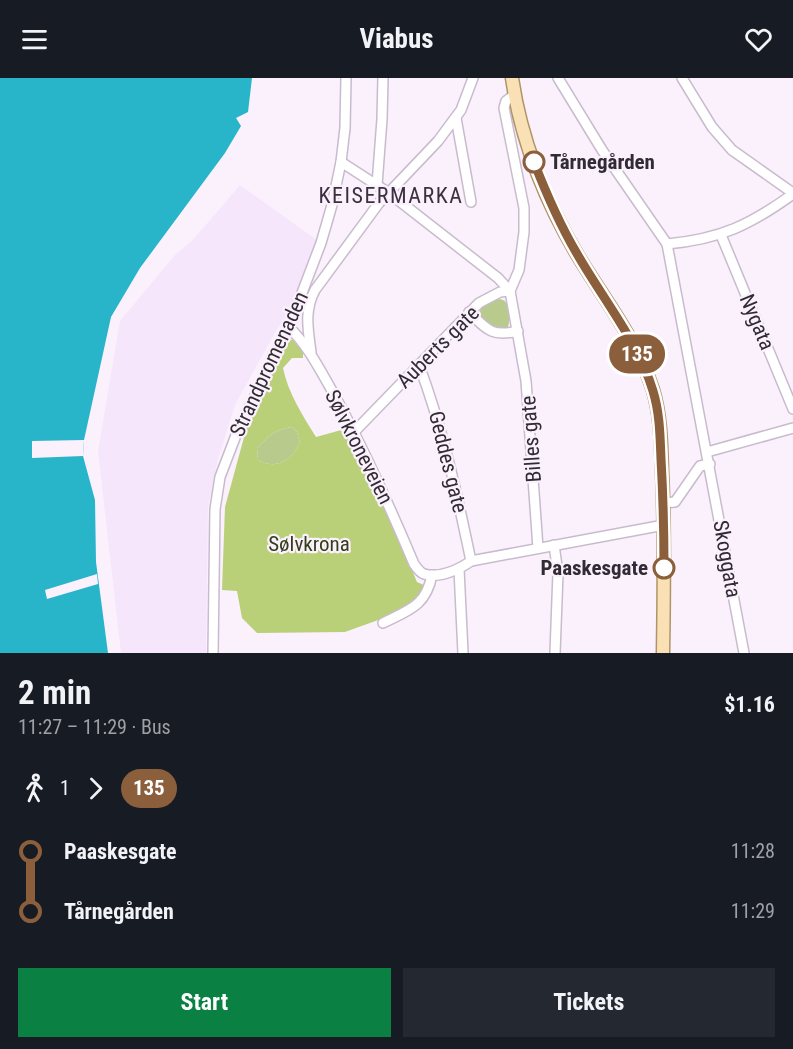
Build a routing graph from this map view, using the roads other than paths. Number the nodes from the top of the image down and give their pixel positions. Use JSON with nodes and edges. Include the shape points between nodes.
{"nodes":[{"id":1,"x":345,"y":78,"type":"edge"},
{"id":2,"x":383,"y":78,"type":"edge"},
{"id":3,"x":473,"y":78,"type":"edge"},
{"id":4,"x":512,"y":78,"type":"edge"},
{"id":5,"x":558,"y":78,"type":"edge"},
{"id":6,"x":682,"y":78,"type":"edge"},
{"id":7,"x":514,"y":95,"type":"junction"},
{"id":8,"x":456,"y":118,"type":"junction"},
{"id":9,"x":341,"y":162,"type":"junction"},
{"id":10,"x":377,"y":185,"type":"junction"},
{"id":11,"x":389,"y":193,"type":"junction"},
{"id":12,"x":793,"y":194,"type":"edge"},
{"id":13,"x":471,"y":202,"type":"dead end"},
{"id":14,"x":721,"y":235,"type":"junction"},
{"id":15,"x":667,"y":244,"type":"junction"},
{"id":16,"x":510,"y":291,"type":"junction"},
{"id":17,"x":469,"y":312,"type":"junction"},
{"id":18,"x":289,"y":327,"type":"junction"},
{"id":19,"x":518,"y":331,"type":"junction"},
{"id":20,"x":311,"y":355,"type":"junction"},
{"id":21,"x":419,"y":365,"type":"junction"},
{"id":22,"x":793,"y":409,"type":"edge"},
{"id":23,"x":793,"y":429,"type":"edge"},
{"id":24,"x":354,"y":432,"type":"junction"},
{"id":25,"x":707,"y":452,"type":"junction"},
{"id":26,"x":710,"y":464,"type":"junction"},
{"id":27,"x":663,"y":503,"type":"junction"},
{"id":28,"x":664,"y":525,"type":"junction"},
{"id":29,"x":554,"y":545,"type":"junction"},
{"id":30,"x":538,"y":548,"type":"junction"},
{"id":31,"x":471,"y":561,"type":"junction"},
{"id":32,"x":459,"y":569,"type":"junction"},
{"id":33,"x":432,"y":575,"type":"junction"},
{"id":34,"x":383,"y":623,"type":"dead end"},
{"id":35,"x":213,"y":653,"type":"edge"},
{"id":36,"x":463,"y":653,"type":"edge"},
{"id":37,"x":555,"y":653,"type":"edge"},
{"id":38,"x":663,"y":653,"type":"edge"},
{"id":39,"x":744,"y":653,"type":"edge"}],
"edges":[{"from":1,"to":9,"type":"street","name":"Strandpromenaden"},
{"from":2,"to":10,"type":"street"},
{"from":3,"to":8,"type":"street"},
{"from":4,"to":7,"type":"main road"},
{"from":5,"to":15,"type":"street"},
{"from":6,"to":12,"type":"street","via":[[712,127],[732,150]]},
{"from":7,"to":16,"type":"street","via":[[504,108],[524,208],[524,232],[519,270]]},
{"from":7,"to":27,"type":"main road","via":[[526,139],[552,205],[576,253],[631,341],[653,390],[659,414]]},
{"from":8,"to":11,"type":"street"},
{"from":8,"to":13,"type":"street"},
{"from":9,"to":10,"type":"street"},
{"from":9,"to":18,"type":"street","name":"Strandpromenaden","via":[[321,243]]},
{"from":10,"to":11,"type":"street"},
{"from":11,"to":16,"type":"street"},
{"from":11,"to":20,"type":"street","via":[[310,299],[306,318]]},
{"from":12,"to":14,"type":"street","via":[[772,210]]},
{"from":14,"to":15,"type":"street"},
{"from":14,"to":22,"type":"street","name":"Nygata"},
{"from":15,"to":25,"type":"street","name":"Skoggata"},
{"from":16,"to":17,"type":"street","name":"Auberts gate","via":[[492,296]]},
{"from":16,"to":19,"type":"street","name":"Billes gate"},
{"from":17,"to":19,"type":"street","via":[[495,334]]},
{"from":17,"to":21,"type":"street","name":"Auberts gate"},
{"from":18,"to":20,"type":"street","name":"Sølvkroneveien"},
{"from":18,"to":35,"type":"street","name":"Strandpromenaden","via":[[238,430],[220,477],[215,508]]},
{"from":19,"to":30,"type":"street","name":"Billes gate","via":[[526,381]]},
{"from":20,"to":24,"type":"street","name":"Sølvkroneveien"},
{"from":21,"to":24,"type":"street","name":"Auberts gate"},
{"from":21,"to":31,"type":"street","name":"Geddes gate","via":[[451,466]]},
{"from":23,"to":25,"type":"street"},
{"from":24,"to":33,"type":"street","name":"Sølvkroneveien","via":[[414,564],[421,572]]},
{"from":25,"to":26,"type":"street","name":"Skoggata"},
{"from":26,"to":27,"type":"street","via":[[700,466],[675,502]]},
{"from":26,"to":39,"type":"street","name":"Skoggata"},
{"from":27,"to":28,"type":"main road"},
{"from":28,"to":29,"type":"street"},
{"from":28,"to":38,"type":"main road"},
{"from":29,"to":30,"type":"street"},
{"from":29,"to":37,"type":"street","via":[[558,573]]},
{"from":30,"to":31,"type":"street"},
{"from":31,"to":32,"type":"street"},
{"from":32,"to":33,"type":"street"},
{"from":32,"to":36,"type":"street"},
{"from":33,"to":34,"type":"street","via":[[429,591],[420,602]]}]}
